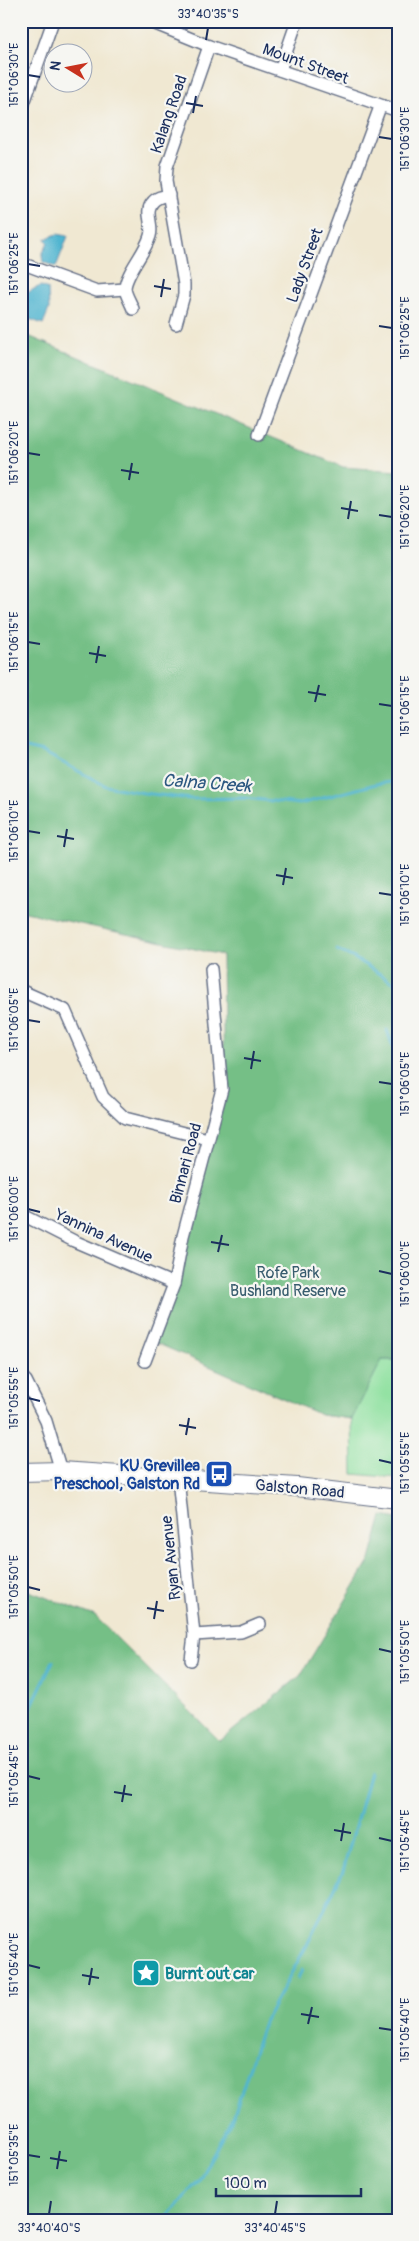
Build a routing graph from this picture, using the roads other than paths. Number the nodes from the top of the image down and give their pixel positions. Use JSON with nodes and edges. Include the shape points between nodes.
{"nodes":[{"id":1,"x":53,"y":21,"type":"edge"},
{"id":2,"x":148,"y":21,"type":"edge"},
{"id":3,"x":297,"y":21,"type":"edge"},
{"id":4,"x":208,"y":46,"type":"junction"},
{"id":5,"x":280,"y":70,"type":"junction"},
{"id":6,"x":23,"y":106,"type":"dead end"},
{"id":7,"x":380,"y":106,"type":"junction"},
{"id":8,"x":398,"y":111,"type":"edge"},
{"id":9,"x":169,"y":195,"type":"junction"},
{"id":10,"x":21,"y":263,"type":"edge"},
{"id":11,"x":125,"y":289,"type":"junction"},
{"id":12,"x":133,"y":309,"type":"dead end"},
{"id":13,"x":176,"y":324,"type":"dead end"},
{"id":14,"x":259,"y":435,"type":"dead end"},
{"id":15,"x":211,"y":969,"type":"dead end"},
{"id":16,"x":22,"y":991,"type":"edge"},
{"id":17,"x":208,"y":1139,"type":"junction"},
{"id":18,"x":21,"y":1214,"type":"edge"},
{"id":19,"x":174,"y":1284,"type":"junction"},
{"id":20,"x":144,"y":1360,"type":"dead end"},
{"id":21,"x":21,"y":1376,"type":"edge"},
{"id":22,"x":61,"y":1471,"type":"junction"},
{"id":23,"x":21,"y":1472,"type":"edge"},
{"id":24,"x":178,"y":1478,"type":"junction"},
{"id":25,"x":398,"y":1499,"type":"edge"},
{"id":26,"x":260,"y":1624,"type":"dead end"},
{"id":27,"x":194,"y":1635,"type":"junction"},
{"id":28,"x":191,"y":1660,"type":"dead end"}],
"edges":[{"from":1,"to":6,"type":"street"},
{"from":2,"to":4,"type":"street","name":"Mount Street"},
{"from":3,"to":5,"type":"street"},
{"from":4,"to":5,"type":"street","name":"Mount Street"},
{"from":4,"to":9,"type":"street","name":"Kalang Road","via":[[167,167]]},
{"from":5,"to":7,"type":"street","name":"Mount Street"},
{"from":7,"to":8,"type":"street","name":"Mount Street"},
{"from":7,"to":14,"type":"street","name":"Lady Street"},
{"from":9,"to":11,"type":"street","via":[[158,198],[148,210],[152,234],[128,276]]},
{"from":9,"to":13,"type":"street","name":"Kalang Road","via":[[184,284]]},
{"from":10,"to":11,"type":"street","via":[[97,292]]},
{"from":11,"to":12,"type":"street"},
{"from":15,"to":17,"type":"street","name":"Binnari Road","via":[[222,1089]]},
{"from":16,"to":17,"type":"street","via":[[66,1010],[104,1097],[125,1118]]},
{"from":17,"to":19,"type":"street","name":"Binnari Road"},
{"from":18,"to":19,"type":"street","name":"Yannina Avenue"},
{"from":19,"to":20,"type":"street","name":"Binnari Road"},
{"from":21,"to":22,"type":"street","via":[[46,1421]]},
{"from":22,"to":23,"type":"main road","name":"Galston Road"},
{"from":22,"to":24,"type":"main road","name":"Galston Road"},
{"from":24,"to":25,"type":"main road","name":"Galston Road","via":[[326,1489]]},
{"from":24,"to":27,"type":"street","name":"Ryan Avenue"},
{"from":26,"to":27,"type":"street","via":[[242,1632]]},
{"from":27,"to":28,"type":"street","name":"Ryan Avenue"}]}
